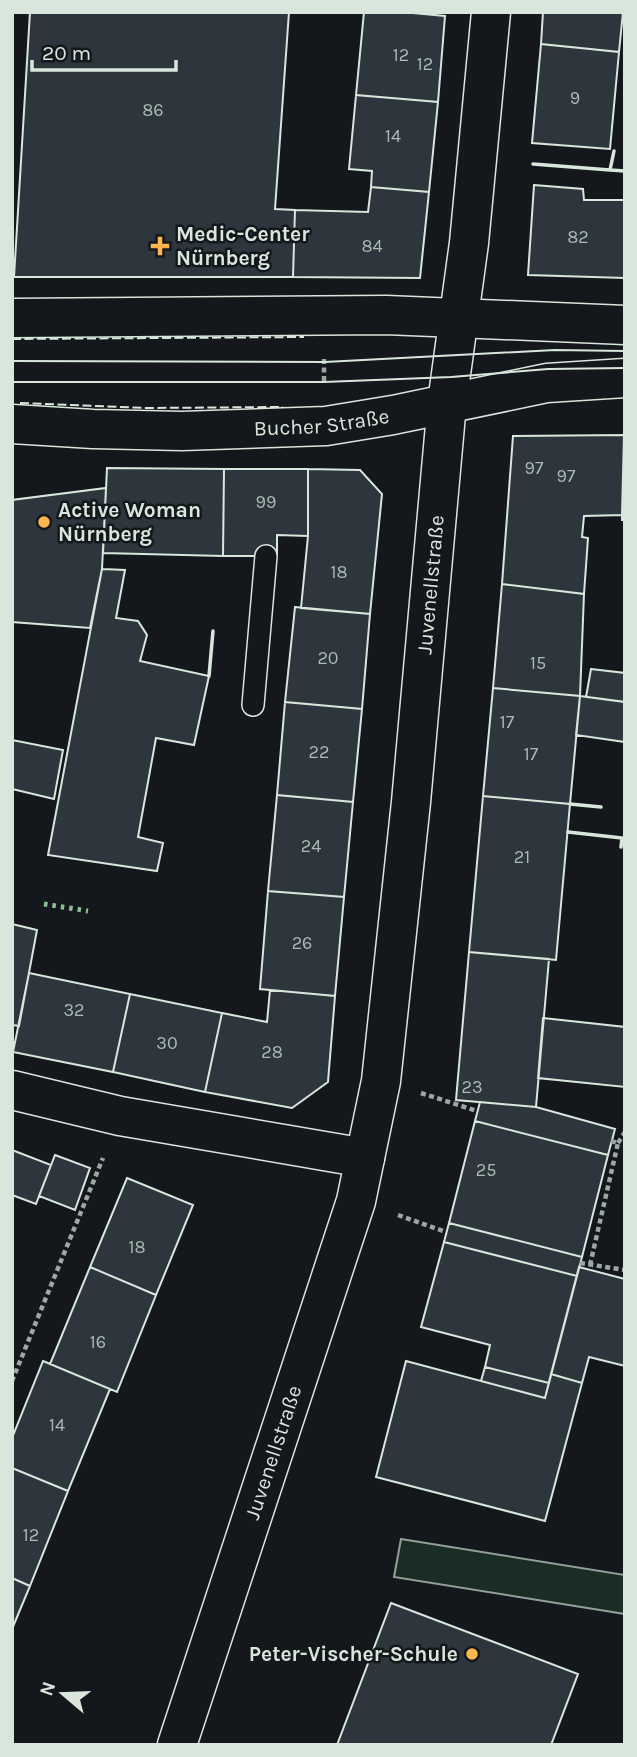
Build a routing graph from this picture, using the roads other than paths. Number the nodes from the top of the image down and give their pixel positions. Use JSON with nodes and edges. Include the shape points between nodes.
{"nodes":[{"id":1,"x":491,"y":12,"type":"edge"},
{"id":2,"x":460,"y":317,"type":"junction"},
{"id":3,"x":12,"y":318,"type":"edge"},
{"id":4,"x":625,"y":325,"type":"edge"},
{"id":5,"x":625,"y":378,"type":"edge"},
{"id":6,"x":447,"y":403,"type":"junction"},
{"id":7,"x":12,"y":424,"type":"edge"},
{"id":8,"x":266,"y":556,"type":"dead end"},
{"id":9,"x":253,"y":705,"type":"dead end"},
{"id":10,"x":12,"y":1090,"type":"edge"},
{"id":11,"x":365,"y":1158,"type":"junction"},
{"id":12,"x":177,"y":1745,"type":"edge"}],
"edges":[{"from":1,"to":2,"type":"street","name":"Juvenellstraße"},
{"from":2,"to":3,"type":"street"},
{"from":2,"to":4,"type":"street"},
{"from":2,"to":6,"type":"street","name":"Juvenellstraße"},
{"from":5,"to":6,"type":"street","name":"Bucher Straße","via":[[564,380]]},
{"from":6,"to":7,"type":"street","name":"Bucher Straße","via":[[326,426],[283,429],[119,430]]},
{"from":6,"to":11,"type":"street","name":"Juvenellstraße","via":[[381,1081]]},
{"from":8,"to":9,"type":"lane"},
{"from":10,"to":11,"type":"street","via":[[120,1116]]},
{"from":11,"to":12,"type":"street","name":"Juvenellstraße","via":[[356,1202]]}]}
